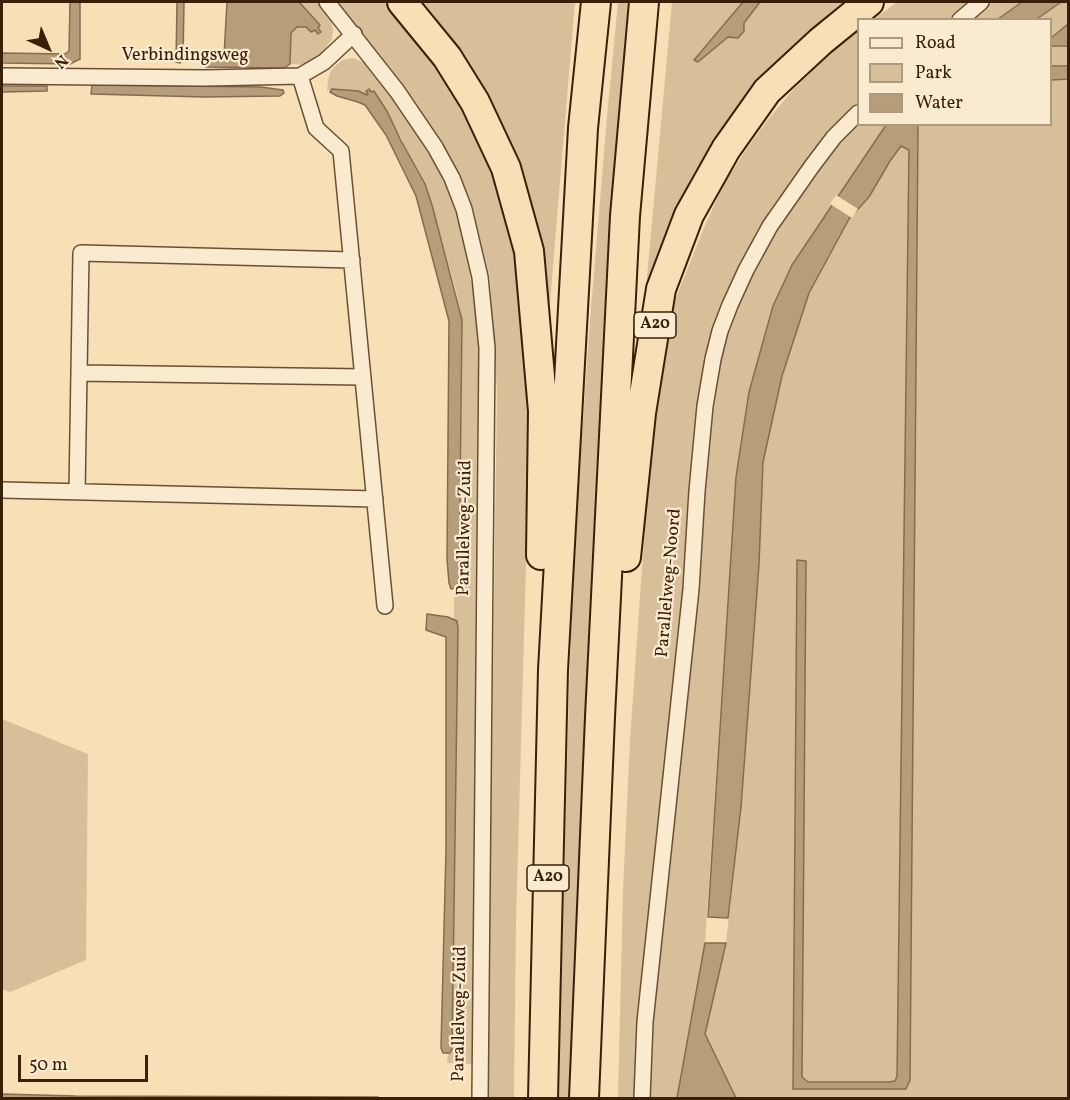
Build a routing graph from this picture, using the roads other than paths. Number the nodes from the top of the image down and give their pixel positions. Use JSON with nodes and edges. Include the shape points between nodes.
{"nodes":[{"id":1,"x":327,"y":2,"type":"edge"},
{"id":2,"x":402,"y":2,"type":"edge"},
{"id":3,"x":596,"y":2,"type":"edge"},
{"id":4,"x":644,"y":2,"type":"edge"},
{"id":5,"x":869,"y":2,"type":"edge"},
{"id":6,"x":981,"y":2,"type":"edge"},
{"id":7,"x":962,"y":18,"type":"edge"},
{"id":8,"x":354,"y":34,"type":"junction"},
{"id":9,"x":2,"y":76,"type":"edge"},
{"id":10,"x":300,"y":76,"type":"junction"},
{"id":11,"x":857,"y":113,"type":"edge"},
{"id":12,"x":352,"y":260,"type":"junction"},
{"id":13,"x":79,"y":373,"type":"junction"},
{"id":14,"x":363,"y":377,"type":"junction"},
{"id":15,"x":2,"y":490,"type":"edge"},
{"id":16,"x":77,"y":492,"type":"junction"},
{"id":17,"x":375,"y":499,"type":"junction"},
{"id":18,"x":385,"y":606,"type":"dead end"},
{"id":19,"x":553,"y":670,"type":"junction"},
{"id":20,"x":600,"y":717,"type":"junction"},
{"id":21,"x":543,"y":1093,"type":"edge"},
{"id":22,"x":584,"y":1097,"type":"edge"},
{"id":23,"x":480,"y":1098,"type":"edge"},
{"id":24,"x":642,"y":1098,"type":"edge"}],
"edges":[{"from":1,"to":8,"type":"street","name":"Parallelweg-Zuid"},
{"from":2,"to":19,"type":"highway","number":"A20","via":[[447,57],[475,102],[506,168],[530,251],[543,411],[540,631]]},
{"from":3,"to":19,"type":"highway","number":"A20","via":[[583,128]]},
{"from":4,"to":20,"type":"highway","number":"A20","via":[[625,216]]},
{"from":5,"to":20,"type":"highway","number":"A20","via":[[767,90],[726,149],[689,215],[661,289],[641,413],[616,684]]},
{"from":6,"to":7,"type":"street"},
{"from":8,"to":10,"type":"street","name":"Verbindingsweg","via":[[324,62]]},
{"from":8,"to":23,"type":"street","name":"Parallelweg-Zuid","via":[[423,128],[452,178],[464,209],[480,277],[487,348]]},
{"from":9,"to":10,"type":"street","name":"Verbindingsweg"},
{"from":10,"to":12,"type":"street","via":[[316,128],[341,151]]},
{"from":11,"to":24,"type":"street","name":"Parallelweg-Noord","via":[[834,137],[770,226],[730,305],[713,359],[705,406],[691,589],[645,1022]]},
{"from":12,"to":13,"type":"street","via":[[81,253]]},
{"from":12,"to":14,"type":"street"},
{"from":13,"to":14,"type":"street"},
{"from":13,"to":16,"type":"street"},
{"from":14,"to":17,"type":"street"},
{"from":15,"to":16,"type":"street"},
{"from":16,"to":17,"type":"street"},
{"from":17,"to":18,"type":"street"},
{"from":19,"to":21,"type":"highway","number":"A20"},
{"from":20,"to":22,"type":"highway","number":"A20"}]}
